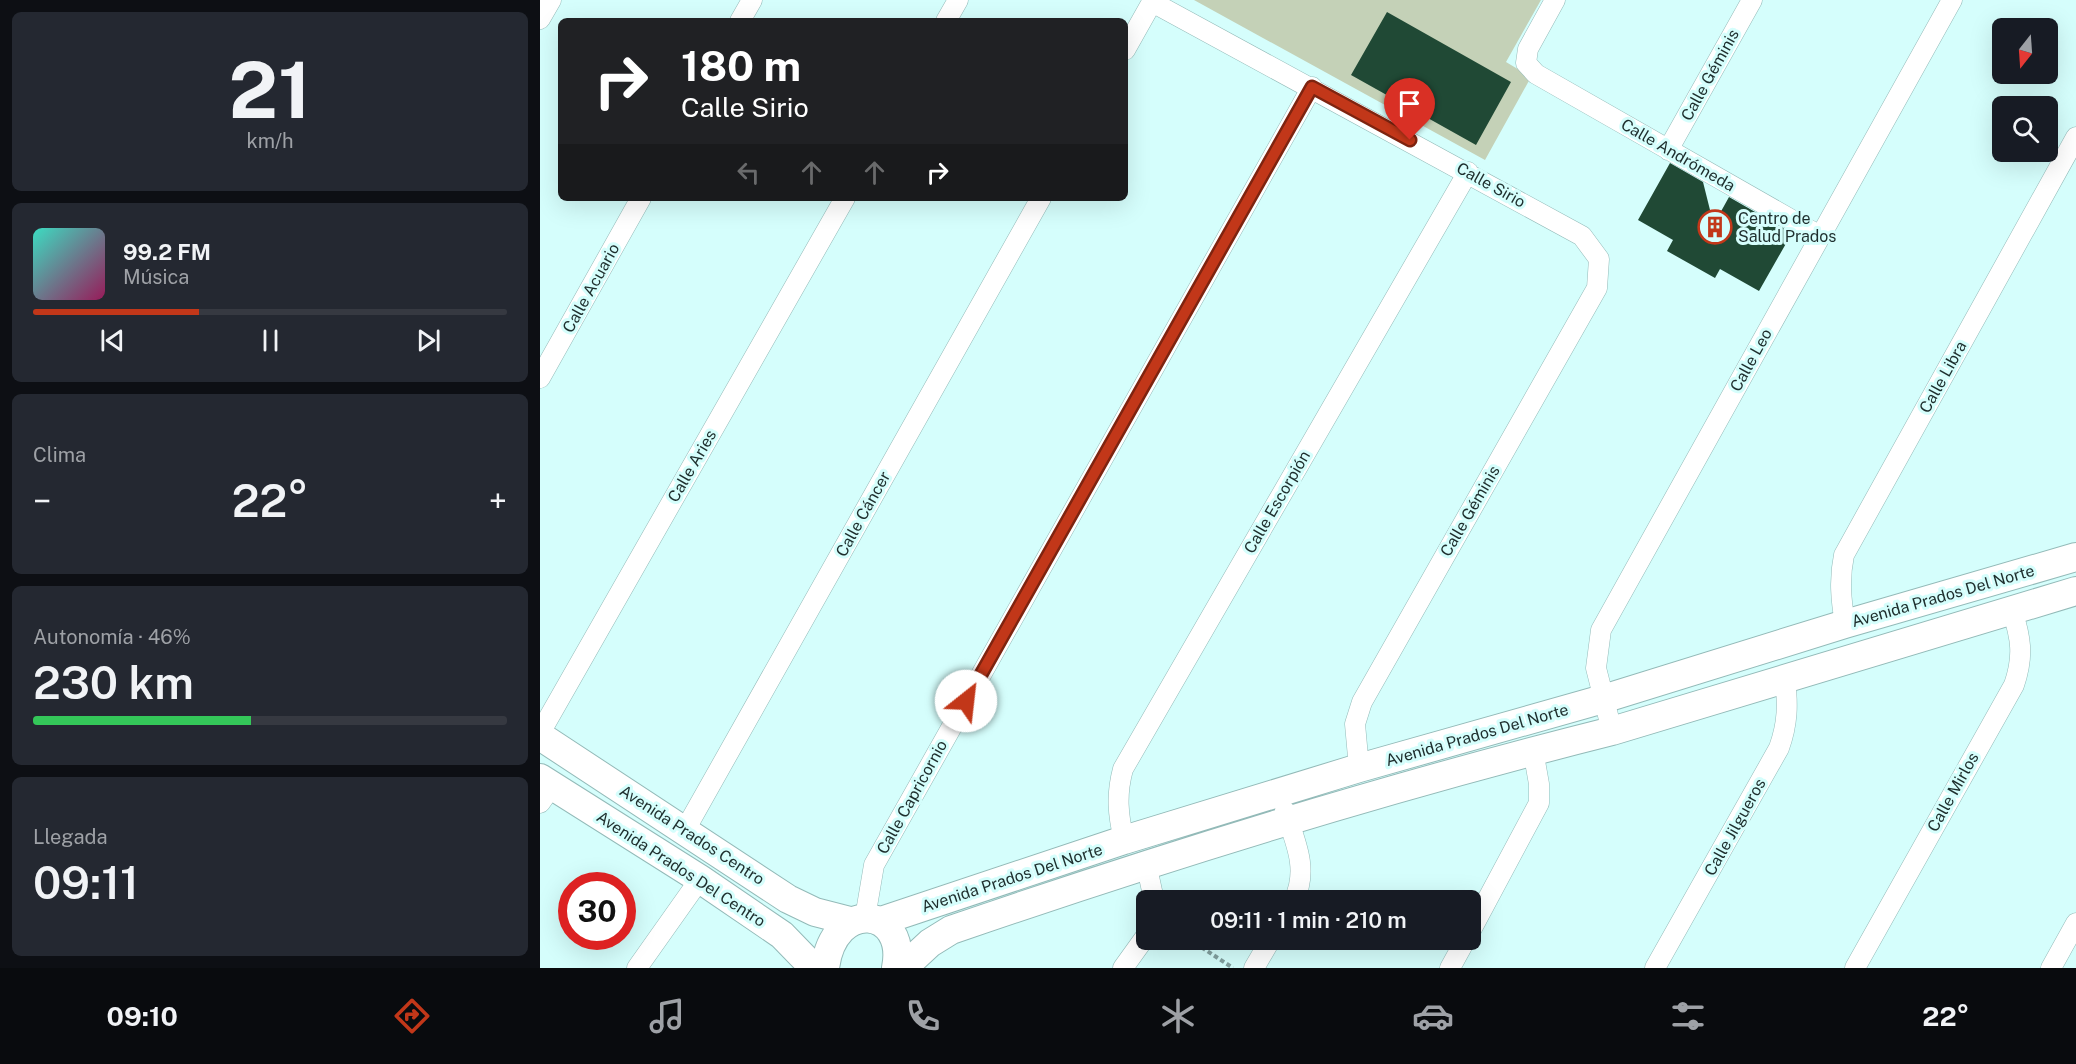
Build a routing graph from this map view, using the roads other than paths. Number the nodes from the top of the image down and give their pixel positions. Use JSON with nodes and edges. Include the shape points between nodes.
{"nodes":[{"id":1,"x":550,"y":0,"type":"edge"},
{"id":2,"x":752,"y":0,"type":"edge"},
{"id":3,"x":958,"y":0,"type":"edge"},
{"id":4,"x":1555,"y":0,"type":"edge"},
{"id":5,"x":1752,"y":0,"type":"edge"},
{"id":6,"x":1952,"y":0,"type":"edge"},
{"id":7,"x":742,"y":18,"type":"edge"},
{"id":8,"x":948,"y":18,"type":"edge"},
{"id":9,"x":540,"y":19,"type":"edge"},
{"id":10,"x":1128,"y":45,"type":"edge"},
{"id":11,"x":1312,"y":87,"type":"junction"},
{"id":12,"x":2076,"y":137,"type":"edge"},
{"id":13,"x":1668,"y":150,"type":"junction"},
{"id":14,"x":1468,"y":172,"type":"junction"},
{"id":15,"x":639,"y":201,"type":"edge"},
{"id":16,"x":843,"y":201,"type":"edge"},
{"id":17,"x":1039,"y":201,"type":"edge"},
{"id":18,"x":1820,"y":236,"type":"junction"},
{"id":19,"x":1599,"y":259,"type":"joint"},
{"id":20,"x":540,"y":378,"type":"edge"},
{"id":21,"x":2076,"y":557,"type":"edge"},
{"id":22,"x":2076,"y":591,"type":"edge"},
{"id":23,"x":2012,"y":610,"type":"junction"},
{"id":24,"x":1845,"y":624,"type":"junction"},
{"id":25,"x":1785,"y":679,"type":"junction"},
{"id":26,"x":1603,"y":699,"type":"junction"},
{"id":27,"x":1612,"y":731,"type":"junction"},
{"id":28,"x":540,"y":734,"type":"edge"},
{"id":29,"x":1533,"y":750,"type":"junction"},
{"id":30,"x":1359,"y":768,"type":"junction"},
{"id":31,"x":544,"y":789,"type":"edge"},
{"id":32,"x":1280,"y":793,"type":"junction"},
{"id":33,"x":1289,"y":821,"type":"junction"},
{"id":34,"x":685,"y":830,"type":"junction"},
{"id":35,"x":1124,"y":840,"type":"junction"},
{"id":36,"x":1146,"y":863,"type":"junction"},
{"id":37,"x":700,"y":879,"type":"junction"},
{"id":38,"x":1152,"y":890,"type":"edge"},
{"id":39,"x":1298,"y":890,"type":"edge"},
{"id":40,"x":1481,"y":911,"type":"edge"},
{"id":41,"x":865,"y":920,"type":"junction"},
{"id":42,"x":2076,"y":923,"type":"edge"},
{"id":43,"x":1136,"y":950,"type":"edge"},
{"id":44,"x":1265,"y":950,"type":"edge"},
{"id":45,"x":1460,"y":950,"type":"edge"},
{"id":46,"x":637,"y":968,"type":"edge"},
{"id":47,"x":814,"y":968,"type":"edge"},
{"id":48,"x":825,"y":968,"type":"edge"},
{"id":49,"x":896,"y":968,"type":"edge"},
{"id":50,"x":903,"y":968,"type":"edge"},
{"id":51,"x":1123,"y":968,"type":"edge"},
{"id":52,"x":1254,"y":968,"type":"edge"},
{"id":53,"x":1450,"y":968,"type":"edge"},
{"id":54,"x":1655,"y":968,"type":"edge"},
{"id":55,"x":1855,"y":968,"type":"edge"},
{"id":56,"x":2051,"y":968,"type":"edge"}],
"edges":[{"from":1,"to":9,"type":"street"},
{"from":2,"to":7,"type":"street"},
{"from":3,"to":8,"type":"street"},
{"from":4,"to":13,"type":"street","name":"Calle Andrómeda","via":[[1528,49],[1526,63],[1536,74]]},
{"from":5,"to":13,"type":"street","name":"Calle Géminis"},
{"from":6,"to":18,"type":"street","name":"Calle Leo"},
{"from":10,"to":11,"type":"street","name":"Calle Sirio","via":[[1152,2]]},
{"from":11,"to":14,"type":"street","name":"Calle Sirio"},
{"from":11,"to":41,"type":"street","name":"Calle Capricornio","via":[[874,865]]},
{"from":12,"to":24,"type":"street","name":"Calle Libra","via":[[1844,555],[1840,595]]},
{"from":13,"to":18,"type":"street","name":"Calle Andrómeda"},
{"from":14,"to":19,"type":"street","name":"Calle Sirio","via":[[1582,236]]},
{"from":14,"to":35,"type":"street","name":"Calle Escorpión","via":[[1123,769],[1118,817]]},
{"from":15,"to":20,"type":"street","name":"Calle Acuario"},
{"from":16,"to":28,"type":"street","name":"Calle Aries"},
{"from":17,"to":34,"type":"street","name":"Calle Cáncer"},
{"from":18,"to":26,"type":"street","name":"Calle Leo","via":[[1601,630],[1596,668]]},
{"from":19,"to":30,"type":"street","name":"Calle Géminis","via":[[1597,288],[1362,702],[1355,724]]},
{"from":21,"to":24,"type":"main road","name":"Avenida Prados Del Norte"},
{"from":22,"to":23,"type":"main road","name":"Avenida Prados Del Norte"},
{"from":23,"to":25,"type":"main road","name":"Avenida Prados Del Norte"},
{"from":23,"to":55,"type":"street","name":"Calle Mirlos","via":[[2022,640],[2021,664],[2014,685]]},
{"from":24,"to":26,"type":"main road","name":"Avenida Prados Del Norte"},
{"from":25,"to":27,"type":"main road","name":"Avenida Prados Del Norte"},
{"from":25,"to":54,"type":"street","name":"Calle Jilgueros","via":[[1788,705],[1779,748]]},
{"from":26,"to":27,"type":"street","name":"Calle Leo"},
{"from":26,"to":30,"type":"main road","name":"Avenida Prados Del Norte"},
{"from":27,"to":29,"type":"main road","name":"Avenida Prados Del Norte"},
{"from":28,"to":34,"type":"main road","name":"Avenida Prados Centro"},
{"from":29,"to":33,"type":"main road","name":"Avenida Prados Del Norte"},
{"from":29,"to":40,"type":"street","via":[[1539,803]]},
{"from":30,"to":32,"type":"main road","name":"Avenida Prados Del Norte"},
{"from":31,"to":37,"type":"main road","name":"Avenida Prados Del Centro"},
{"from":32,"to":33,"type":"street"},
{"from":32,"to":35,"type":"main road","name":"Avenida Prados Del Norte"},
{"from":33,"to":36,"type":"main road","name":"Avenida Prados Del Norte"},
{"from":33,"to":39,"type":"street","via":[[1302,865]]},
{"from":34,"to":41,"type":"main road","name":"Avenida Prados Centro","via":[[788,899],[815,912]]},
{"from":35,"to":41,"type":"main road","name":"Avenida Prados Del Norte"},
{"from":36,"to":38,"type":"street"},
{"from":36,"to":50,"type":"main road","name":"Avenida Prados Del Norte","via":[[951,930]]},
{"from":37,"to":46,"type":"street"},
{"from":37,"to":47,"type":"main road","name":"Avenida Prados Del Centro","via":[[782,935]]},
{"from":41,"to":48,"type":"main road","via":[[832,943]]},
{"from":41,"to":49,"type":"main road","via":[[891,932],[896,946]]},
{"from":42,"to":56,"type":"street"},
{"from":43,"to":51,"type":"street"},
{"from":44,"to":52,"type":"street"},
{"from":45,"to":53,"type":"street"}]}
